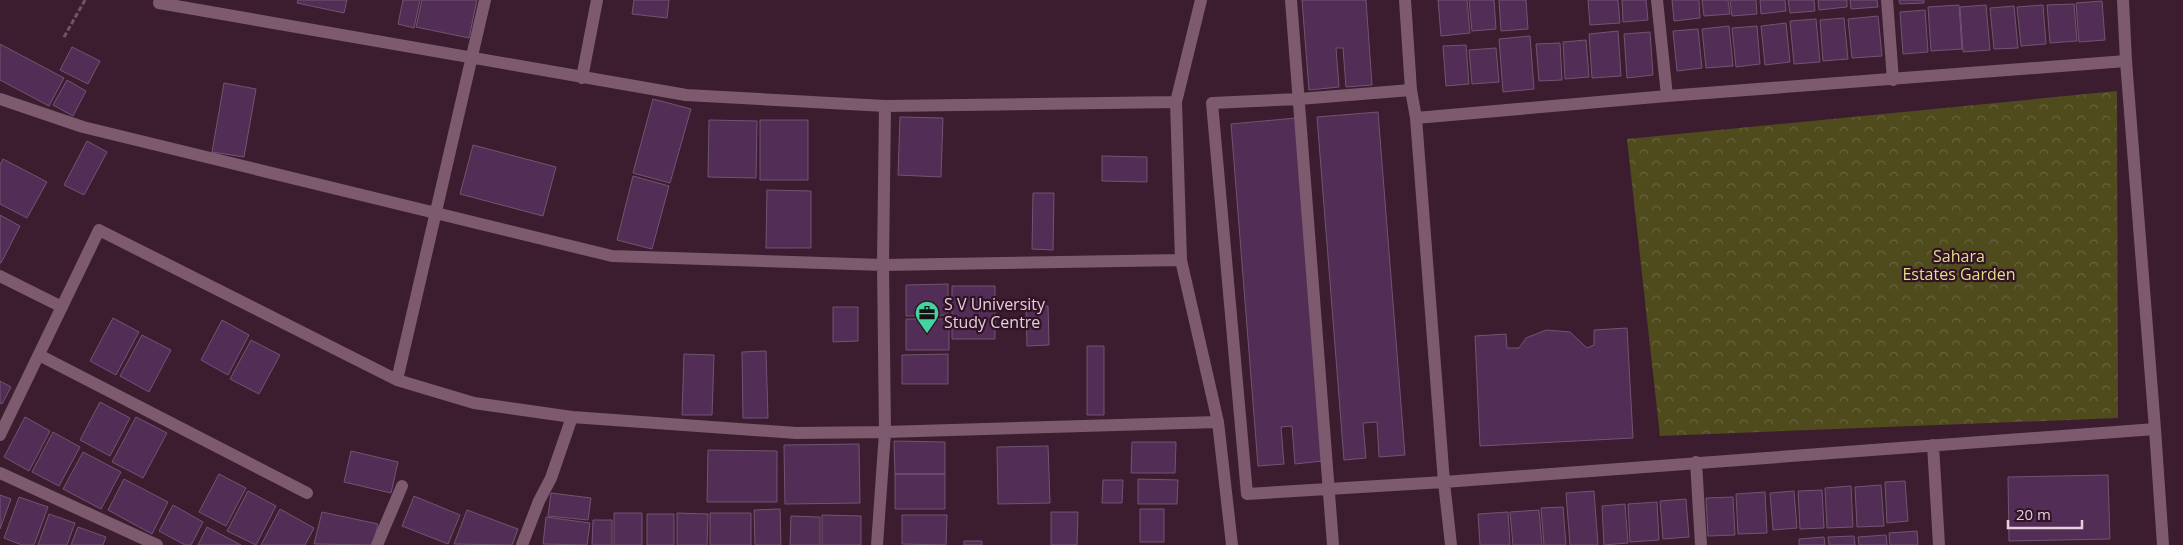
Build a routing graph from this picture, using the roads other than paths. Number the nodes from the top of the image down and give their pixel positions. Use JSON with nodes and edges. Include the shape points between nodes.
{"nodes":[{"id":1,"x":485,"y":0,"type":"edge"},
{"id":2,"x":597,"y":0,"type":"edge"},
{"id":3,"x":1201,"y":0,"type":"edge"},
{"id":4,"x":1291,"y":0,"type":"edge"},
{"id":5,"x":1405,"y":0,"type":"edge"},
{"id":6,"x":1657,"y":0,"type":"edge"},
{"id":7,"x":1887,"y":0,"type":"edge"},
{"id":8,"x":2123,"y":0,"type":"edge"},
{"id":9,"x":159,"y":2,"type":"dead end"},
{"id":10,"x":472,"y":58,"type":"junction"},
{"id":11,"x":2126,"y":61,"type":"junction"},
{"id":12,"x":582,"y":78,"type":"junction"},
{"id":13,"x":1893,"y":80,"type":"junction"},
{"id":14,"x":1411,"y":90,"type":"junction"},
{"id":15,"x":1667,"y":96,"type":"junction"},
{"id":16,"x":0,"y":99,"type":"edge"},
{"id":17,"x":1299,"y":99,"type":"junction"},
{"id":18,"x":1176,"y":102,"type":"junction"},
{"id":19,"x":885,"y":106,"type":"junction"},
{"id":20,"x":1416,"y":118,"type":"junction"},
{"id":21,"x":436,"y":211,"type":"junction"},
{"id":22,"x":1181,"y":260,"type":"junction"},
{"id":23,"x":883,"y":265,"type":"junction"},
{"id":24,"x":0,"y":276,"type":"edge"},
{"id":25,"x":62,"y":307,"type":"junction"},
{"id":26,"x":39,"y":355,"type":"junction"},
{"id":27,"x":398,"y":380,"type":"junction"},
{"id":28,"x":572,"y":416,"type":"junction"},
{"id":29,"x":1218,"y":422,"type":"junction"},
{"id":30,"x":2155,"y":428,"type":"junction"},
{"id":31,"x":885,"y":432,"type":"junction"},
{"id":32,"x":0,"y":435,"type":"edge"},
{"id":33,"x":1932,"y":445,"type":"junction"},
{"id":34,"x":1696,"y":462,"type":"junction"},
{"id":35,"x":0,"y":473,"type":"edge"},
{"id":36,"x":1444,"y":482,"type":"junction"},
{"id":37,"x":402,"y":486,"type":"dead end"},
{"id":38,"x":1330,"y":489,"type":"junction"},
{"id":39,"x":307,"y":493,"type":"dead end"},
{"id":40,"x":157,"y":545,"type":"edge"},
{"id":41,"x":377,"y":545,"type":"edge"},
{"id":42,"x":522,"y":545,"type":"edge"},
{"id":43,"x":877,"y":545,"type":"edge"},
{"id":44,"x":1232,"y":545,"type":"edge"},
{"id":45,"x":1333,"y":545,"type":"edge"},
{"id":46,"x":1451,"y":545,"type":"edge"},
{"id":47,"x":1701,"y":545,"type":"edge"},
{"id":48,"x":1939,"y":545,"type":"edge"},
{"id":49,"x":2163,"y":545,"type":"edge"}],
"edges":[{"from":1,"to":10,"type":"street"},
{"from":2,"to":12,"type":"street"},
{"from":3,"to":18,"type":"street"},
{"from":4,"to":17,"type":"street"},
{"from":5,"to":14,"type":"street"},
{"from":6,"to":15,"type":"street"},
{"from":7,"to":13,"type":"street"},
{"from":8,"to":11,"type":"street"},
{"from":9,"to":10,"type":"street"},
{"from":10,"to":12,"type":"street"},
{"from":10,"to":21,"type":"street"},
{"from":11,"to":13,"type":"street"},
{"from":11,"to":30,"type":"street"},
{"from":12,"to":19,"type":"street","via":[[686,95]]},
{"from":13,"to":15,"type":"street"},
{"from":14,"to":17,"type":"street"},
{"from":14,"to":20,"type":"street"},
{"from":15,"to":20,"type":"street"},
{"from":16,"to":21,"type":"street","via":[[83,127]]},
{"from":17,"to":38,"type":"street"},
{"from":17,"to":38,"type":"street","via":[[1212,103],[1247,494]]},
{"from":18,"to":19,"type":"street"},
{"from":18,"to":22,"type":"street"},
{"from":19,"to":23,"type":"street"},
{"from":20,"to":36,"type":"street"},
{"from":21,"to":23,"type":"street","via":[[612,256]]},
{"from":21,"to":27,"type":"street"},
{"from":22,"to":23,"type":"street"},
{"from":22,"to":29,"type":"street"},
{"from":23,"to":31,"type":"street"},
{"from":24,"to":25,"type":"street"},
{"from":25,"to":26,"type":"street"},
{"from":25,"to":27,"type":"street","via":[[99,230]]},
{"from":26,"to":32,"type":"street"},
{"from":26,"to":39,"type":"street"},
{"from":27,"to":28,"type":"street","via":[[474,402]]},
{"from":28,"to":31,"type":"street","via":[[796,433]]},
{"from":28,"to":42,"type":"street","via":[[551,478]]},
{"from":29,"to":31,"type":"street"},
{"from":29,"to":44,"type":"street"},
{"from":30,"to":33,"type":"street"},
{"from":30,"to":49,"type":"street"},
{"from":31,"to":43,"type":"street"},
{"from":33,"to":34,"type":"street"},
{"from":33,"to":48,"type":"street"},
{"from":34,"to":36,"type":"street"},
{"from":34,"to":47,"type":"street"},
{"from":35,"to":40,"type":"street"},
{"from":36,"to":38,"type":"street"},
{"from":36,"to":46,"type":"street"},
{"from":37,"to":41,"type":"street"},
{"from":38,"to":45,"type":"street"}]}
